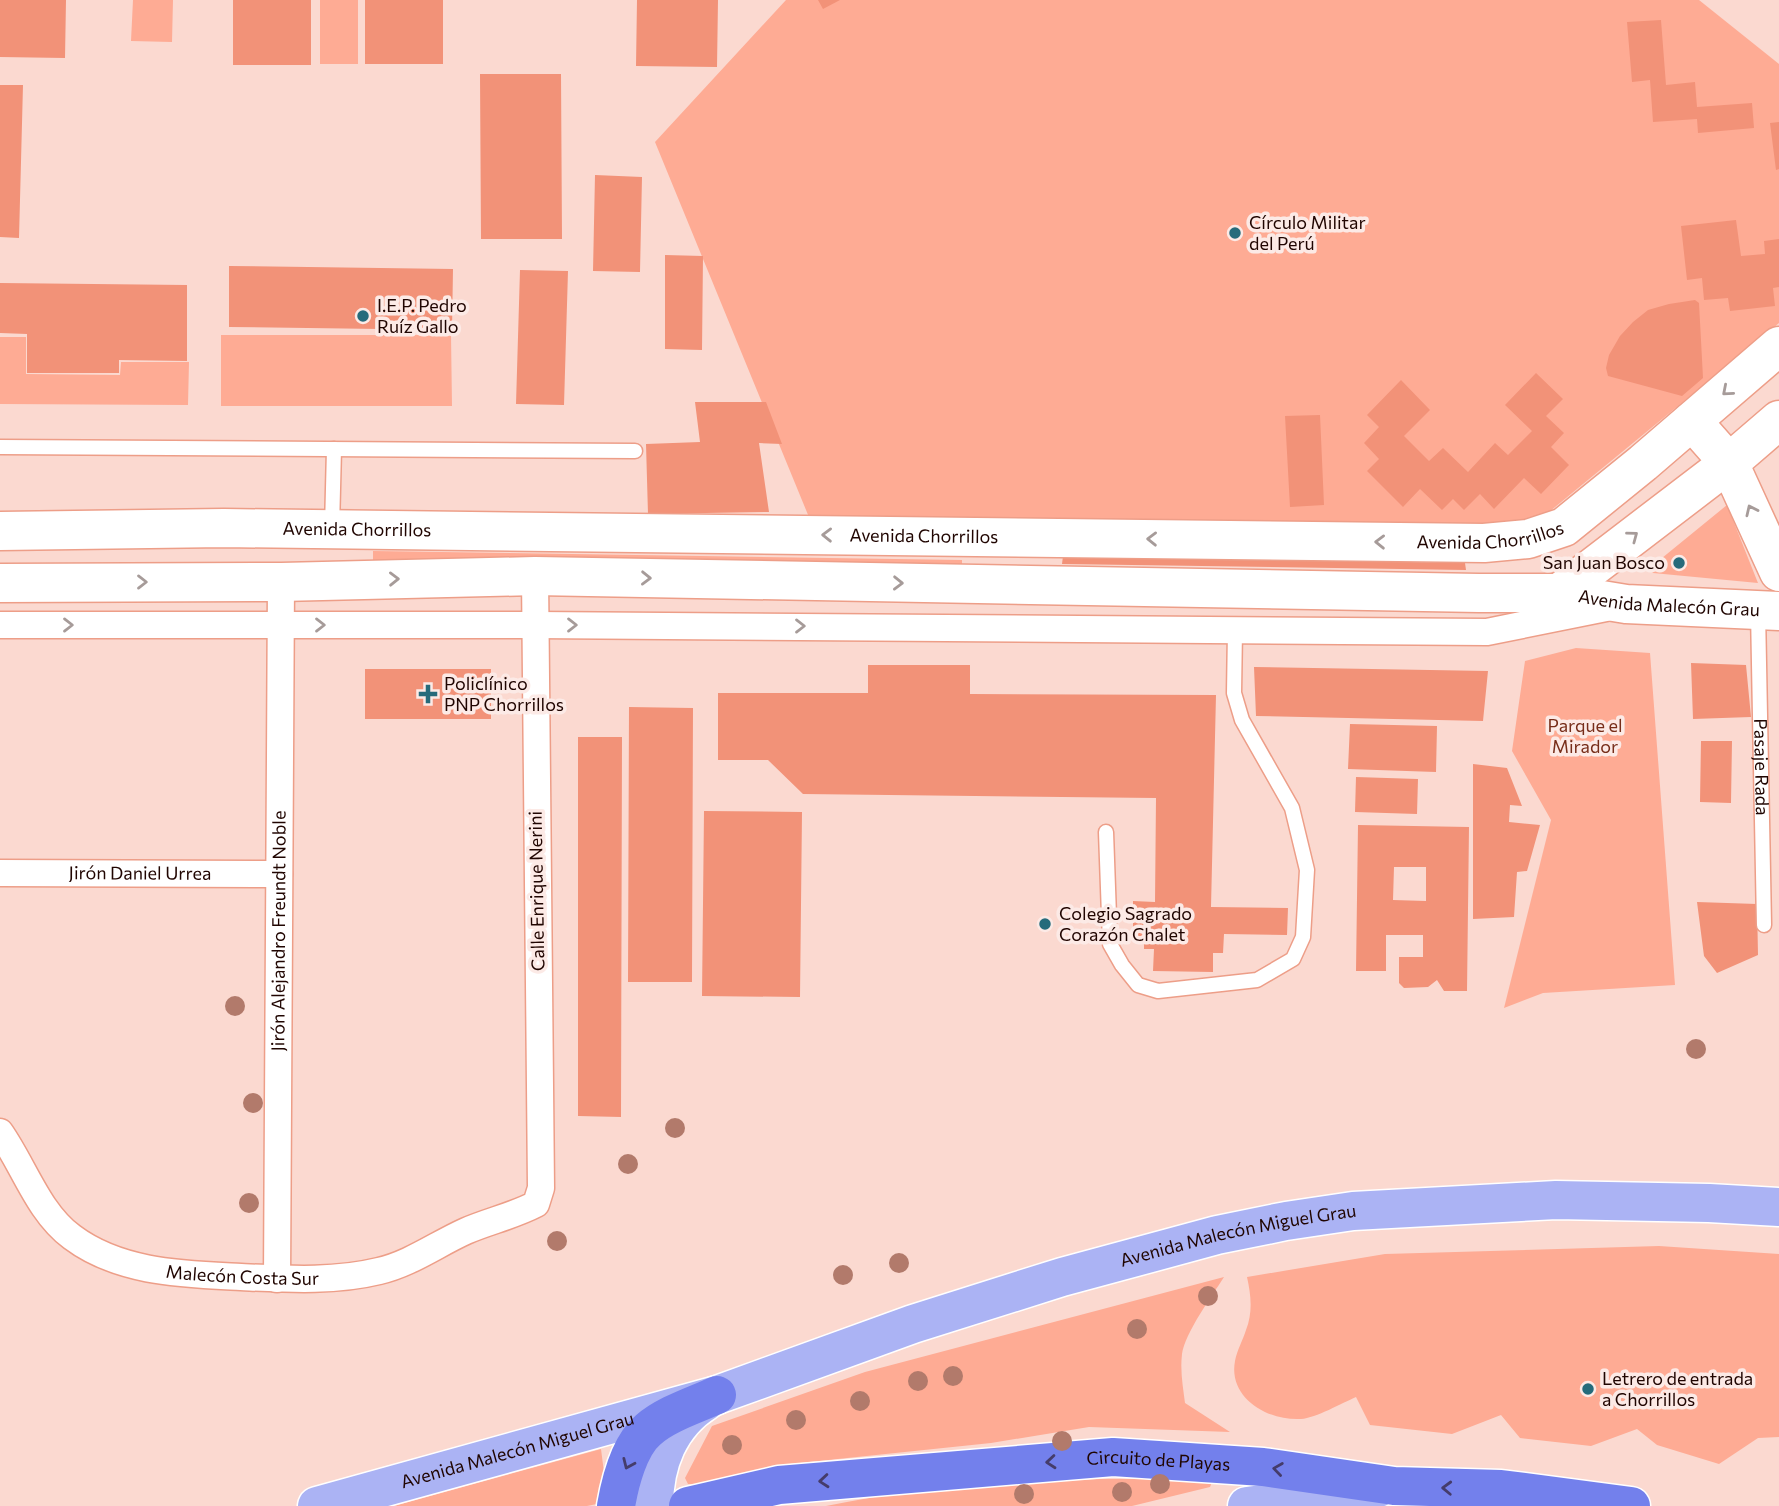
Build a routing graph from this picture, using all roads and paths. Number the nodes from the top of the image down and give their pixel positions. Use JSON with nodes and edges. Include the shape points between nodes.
{"nodes":[{"id":1,"x":1779,"y":346,"type":"edge"},
{"id":2,"x":1779,"y":420,"type":"edge"},
{"id":3,"x":1692,"y":421,"type":"junction"},
{"id":4,"x":0,"y":447,"type":"edge"},
{"id":5,"x":334,"y":449,"type":"junction"},
{"id":6,"x":635,"y":451,"type":"dead end"},
{"id":7,"x":1729,"y":463,"type":"junction"},
{"id":8,"x":332,"y":529,"type":"junction"},
{"id":9,"x":0,"y":531,"type":"edge"},
{"id":10,"x":1014,"y":537,"type":"junction"},
{"id":11,"x":1779,"y":572,"type":"edge"},
{"id":12,"x":535,"y":576,"type":"junction"},
{"id":13,"x":281,"y":582,"type":"junction"},
{"id":14,"x":0,"y":583,"type":"edge"},
{"id":15,"x":1014,"y":585,"type":"junction"},
{"id":16,"x":1559,"y":593,"type":"junction"},
{"id":17,"x":1626,"y":604,"type":"junction"},
{"id":18,"x":1768,"y":610,"type":"edge"},
{"id":19,"x":0,"y":625,"type":"edge"},
{"id":20,"x":281,"y":625,"type":"junction"},
{"id":21,"x":535,"y":625,"type":"junction"},
{"id":22,"x":1235,"y":630,"type":"junction"},
{"id":23,"x":1106,"y":832,"type":"dead end"},
{"id":24,"x":0,"y":873,"type":"edge"},
{"id":25,"x":279,"y":874,"type":"junction"},
{"id":26,"x":1764,"y":925,"type":"dead end"},
{"id":27,"x":0,"y":1132,"type":"edge"},
{"id":28,"x":536,"y":1204,"type":"joint"},
{"id":29,"x":1779,"y":1207,"type":"edge"},
{"id":30,"x":277,"y":1279,"type":"junction"},
{"id":31,"x":717,"y":1395,"type":"junction"},
{"id":32,"x":1394,"y":1486,"type":"junction"},
{"id":33,"x":1501,"y":1489,"type":"junction"},
{"id":34,"x":317,"y":1506,"type":"edge"},
{"id":35,"x":616,"y":1506,"type":"edge"},
{"id":36,"x":654,"y":1506,"type":"edge"},
{"id":37,"x":688,"y":1506,"type":"edge"},
{"id":38,"x":1247,"y":1506,"type":"edge"},
{"id":39,"x":1557,"y":1506,"type":"edge"},
{"id":40,"x":1631,"y":1506,"type":"edge"}],
"edges":[{"from":1,"to":3,"type":"main road","name":"Avenida Chorrillos","one_way":true},
{"from":2,"to":7,"type":"main road"},
{"from":3,"to":7,"type":"main road"},
{"from":3,"to":10,"type":"main road","name":"Avenida Chorrillos","one_way":true,"via":[[1564,527],[1528,539],[1471,543]]},
{"from":4,"to":5,"type":"lane"},
{"from":5,"to":6,"type":"lane"},
{"from":5,"to":8,"type":"lane"},
{"from":11,"to":7,"type":"main road","one_way":true},
{"from":16,"to":7,"type":"main road","one_way":true},
{"from":8,"to":9,"type":"main road","name":"Avenida Chorrillos"},
{"from":10,"to":8,"type":"main road","name":"Avenida Chorrillos","one_way":true},
{"from":10,"to":15,"type":"main road"},
{"from":13,"to":12,"type":"main road","one_way":true},
{"from":12,"to":15,"type":"main road","one_way":true},
{"from":12,"to":21,"type":"street","name":"Calle Enrique Nerini"},
{"from":14,"to":13,"type":"main road","one_way":true},
{"from":13,"to":20,"type":"street","name":"Jirón Alejandro Freundt Noble"},
{"from":15,"to":16,"type":"main road"},
{"from":16,"to":17,"type":"main road","name":"Avenida Malecón Grau"},
{"from":17,"to":18,"type":"main road","name":"Avenida Malecón Grau"},
{"from":17,"to":22,"type":"street","via":[[1487,632]]},
{"from":18,"to":26,"type":"lane","name":"Pasaje Rada"},
{"from":19,"to":20,"type":"street","one_way":true},
{"from":20,"to":21,"type":"street","one_way":true},
{"from":20,"to":25,"type":"street","name":"Jirón Alejandro Freundt Noble"},
{"from":21,"to":22,"type":"street","one_way":true},
{"from":21,"to":28,"type":"street","name":"Calle Enrique Nerini","via":[[541,1188]]},
{"from":22,"to":23,"type":"lane","via":[[1234,694],[1241,720],[1292,807],[1307,870],[1303,937],[1293,959],[1257,980],[1158,991],[1138,985],[1110,944]]},
{"from":24,"to":25,"type":"street","name":"Jirón Daniel Urrea"},
{"from":25,"to":30,"type":"street","name":"Jirón Alejandro Freundt Noble"},
{"from":27,"to":30,"type":"street","name":"Malecón Costa Sur","via":[[51,1216],[69,1236],[90,1249],[148,1269]]},
{"from":28,"to":30,"type":"street","name":"Malecón Costa Sur","via":[[381,1271]]},
{"from":29,"to":31,"type":"main road","name":"Avenida Malecón Miguel Grau","via":[[1556,1200],[1353,1211],[1286,1220],[1062,1277],[913,1324]]},
{"from":31,"to":34,"type":"main road","name":"Avenida Malecón Miguel Grau"},
{"from":31,"to":35,"type":"highway","one_way":true,"via":[[647,1431],[627,1465]]},
{"from":31,"to":36,"type":"main road","name":"Avenida Malecón Miguel Grau","via":[[681,1422],[668,1441],[654,1485]]},
{"from":33,"to":32,"type":"highway","name":"Circuito de Playas","one_way":true},
{"from":32,"to":37,"type":"highway","name":"Circuito de Playas","one_way":true,"via":[[1263,1467],[1112,1457],[779,1485]]},
{"from":32,"to":38,"type":"main road"},
{"from":33,"to":39,"type":"highway"},
{"from":33,"to":40,"type":"highway","name":"Circuito de Playas"}]}
